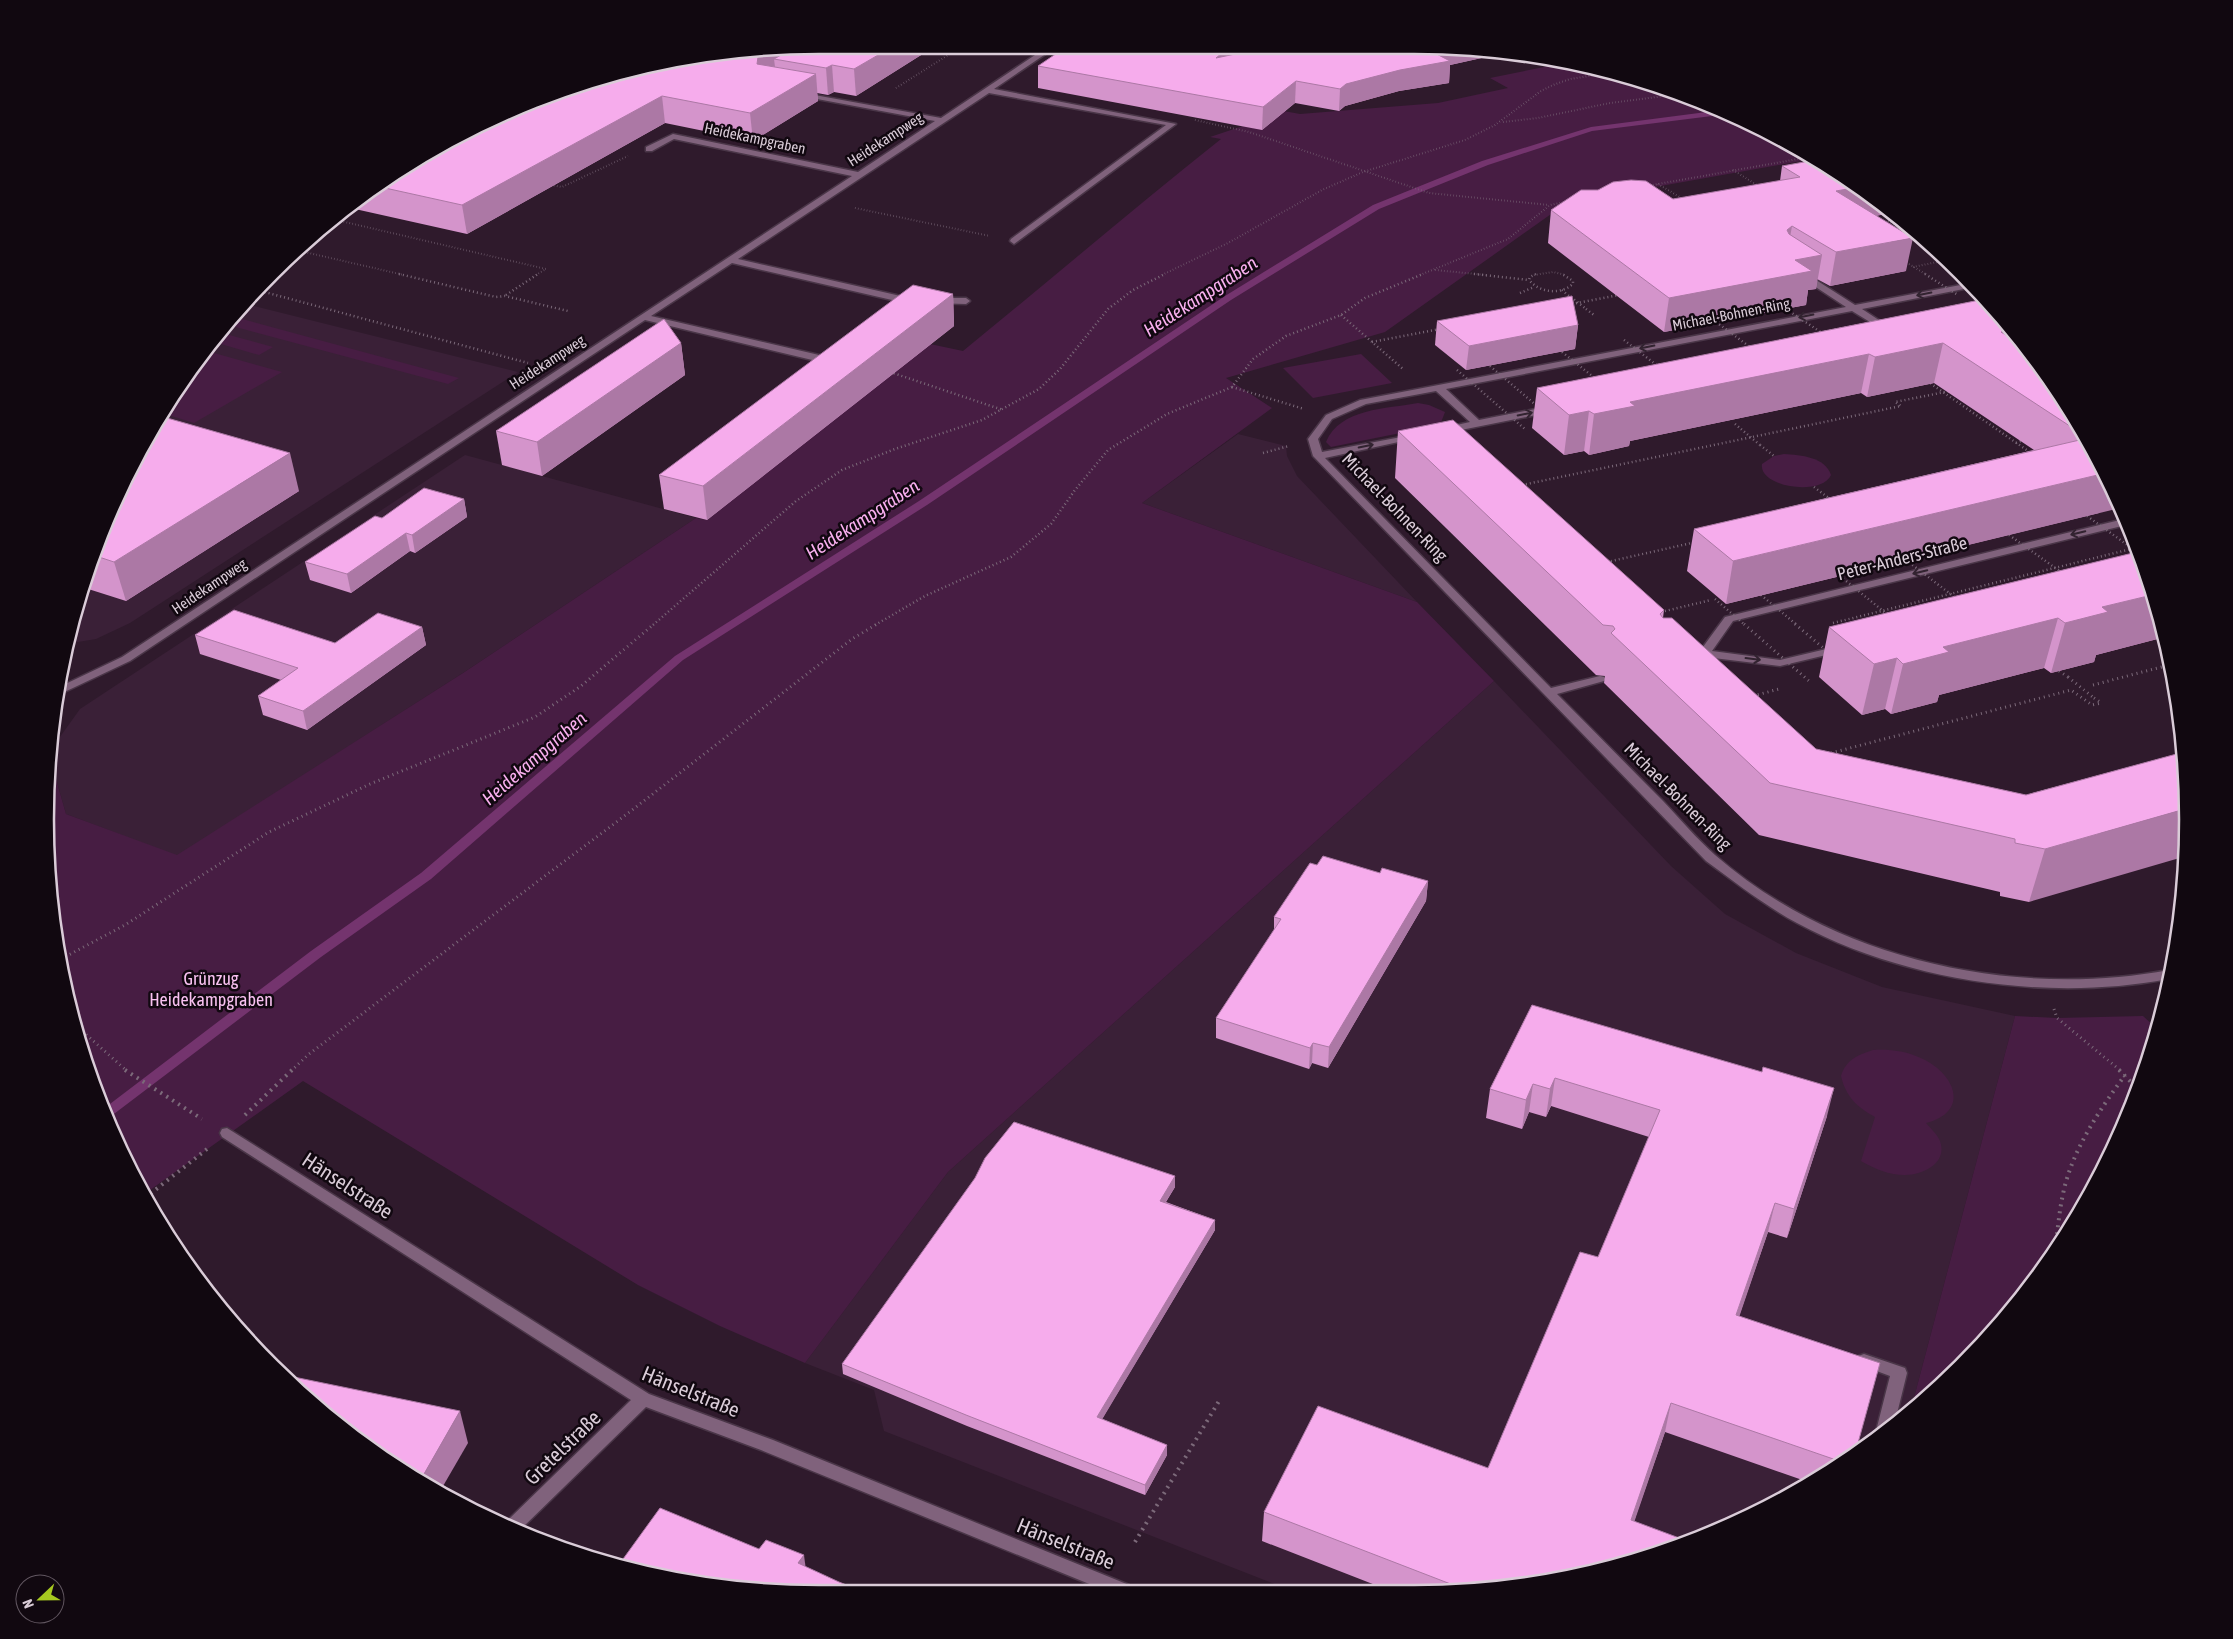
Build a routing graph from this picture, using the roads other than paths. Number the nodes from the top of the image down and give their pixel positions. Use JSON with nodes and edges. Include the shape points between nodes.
{"nodes":[{"id":1,"x":1042,"y":54,"type":"edge"},
{"id":2,"x":987,"y":90,"type":"junction"},
{"id":3,"x":792,"y":92,"type":"edge"},
{"id":4,"x":941,"y":120,"type":"junction"},
{"id":5,"x":649,"y":149,"type":"road end"},
{"id":6,"x":858,"y":175,"type":"junction"},
{"id":7,"x":1014,"y":241,"type":"road end"},
{"id":8,"x":730,"y":260,"type":"junction"},
{"id":9,"x":1794,"y":268,"type":"edge"},
{"id":10,"x":1962,"y":286,"type":"edge"},
{"id":11,"x":966,"y":301,"type":"dead end"},
{"id":12,"x":1854,"y":307,"type":"junction"},
{"id":13,"x":642,"y":317,"type":"junction"},
{"id":14,"x":1891,"y":338,"type":"edge"},
{"id":15,"x":821,"y":366,"type":"edge"},
{"id":16,"x":1438,"y":387,"type":"junction"},
{"id":17,"x":1560,"y":407,"type":"edge"},
{"id":18,"x":1477,"y":424,"type":"junction"},
{"id":19,"x":1458,"y":427,"type":"junction"},
{"id":20,"x":1439,"y":431,"type":"edge"},
{"id":21,"x":1421,"y":435,"type":"edge"},
{"id":22,"x":1468,"y":436,"type":"edge"},
{"id":23,"x":1318,"y":456,"type":"junction"},
{"id":24,"x":2120,"y":523,"type":"edge"},
{"id":25,"x":1660,"y":612,"type":"edge"},
{"id":26,"x":1847,"y":646,"type":"edge"},
{"id":27,"x":1704,"y":654,"type":"junction"},
{"id":28,"x":1687,"y":658,"type":"edge"},
{"id":29,"x":1718,"y":666,"type":"edge"},
{"id":30,"x":1600,"y":679,"type":"dead end"},
{"id":31,"x":65,"y":689,"type":"edge"},
{"id":32,"x":1550,"y":692,"type":"junction"},
{"id":33,"x":2164,"y":975,"type":"edge"},
{"id":34,"x":227,"y":1133,"type":"road end"},
{"id":35,"x":1853,"y":1356,"type":"edge"},
{"id":36,"x":643,"y":1400,"type":"junction"},
{"id":37,"x":1886,"y":1422,"type":"edge"},
{"id":38,"x":516,"y":1522,"type":"edge"},
{"id":39,"x":1111,"y":1585,"type":"edge"}],
"edges":[{"from":1,"to":2,"type":"street","name":"Heidekampweg"},
{"from":2,"to":4,"type":"street","name":"Heidekampweg"},
{"from":2,"to":7,"type":"street","via":[[1172,124]]},
{"from":3,"to":4,"type":"street"},
{"from":4,"to":6,"type":"street","name":"Heidekampweg"},
{"from":5,"to":6,"type":"street","name":"Heidekampgraben","via":[[673,136]]},
{"from":6,"to":8,"type":"street","name":"Heidekampweg"},
{"from":8,"to":11,"type":"street","via":[[905,300]]},
{"from":8,"to":13,"type":"street","name":"Heidekampweg"},
{"from":9,"to":12,"type":"street","name":"Michael-Bohnen-Ring"},
{"from":10,"to":12,"type":"street","name":"Michael-Bohnen-Ring","one_way":true},
{"from":12,"to":14,"type":"street","name":"Michael-Bohnen-Ring"},
{"from":12,"to":16,"type":"street","name":"Michael-Bohnen-Ring","one_way":true},
{"from":13,"to":15,"type":"street","via":[[829,360]]},
{"from":13,"to":31,"type":"street","name":"Heidekampweg","via":[[126,659]]},
{"from":16,"to":18,"type":"street"},
{"from":16,"to":23,"type":"street","name":"Michael-Bohnen-Ring","via":[[1363,402],[1329,417],[1313,439]]},
{"from":18,"to":17,"type":"street","one_way":true},
{"from":18,"to":19,"type":"street"},
{"from":19,"to":20,"type":"street"},
{"from":19,"to":22,"type":"street"},
{"from":23,"to":21,"type":"street","name":"Michael-Bohnen-Ring","one_way":true},
{"from":23,"to":32,"type":"street","name":"Michael-Bohnen-Ring"},
{"from":24,"to":27,"type":"street","name":"Peter-Anders-Straße","one_way":true,"via":[[1729,619]]},
{"from":25,"to":27,"type":"street"},
{"from":27,"to":26,"type":"street","one_way":true,"via":[[1780,663]]},
{"from":27,"to":28,"type":"street"},
{"from":27,"to":29,"type":"street"},
{"from":30,"to":32,"type":"street"},
{"from":32,"to":33,"type":"street","name":"Michael-Bohnen-Ring","via":[[1711,858],[1769,901],[1831,934],[1906,962],[2000,979],[2108,984]]},
{"from":34,"to":36,"type":"street","name":"Hänselstraße"},
{"from":35,"to":37,"type":"street","via":[[1899,1373]]},
{"from":36,"to":38,"type":"street","name":"Gretelstraße"},
{"from":36,"to":39,"type":"street","name":"Hänselstraße","via":[[767,1445]]}]}
